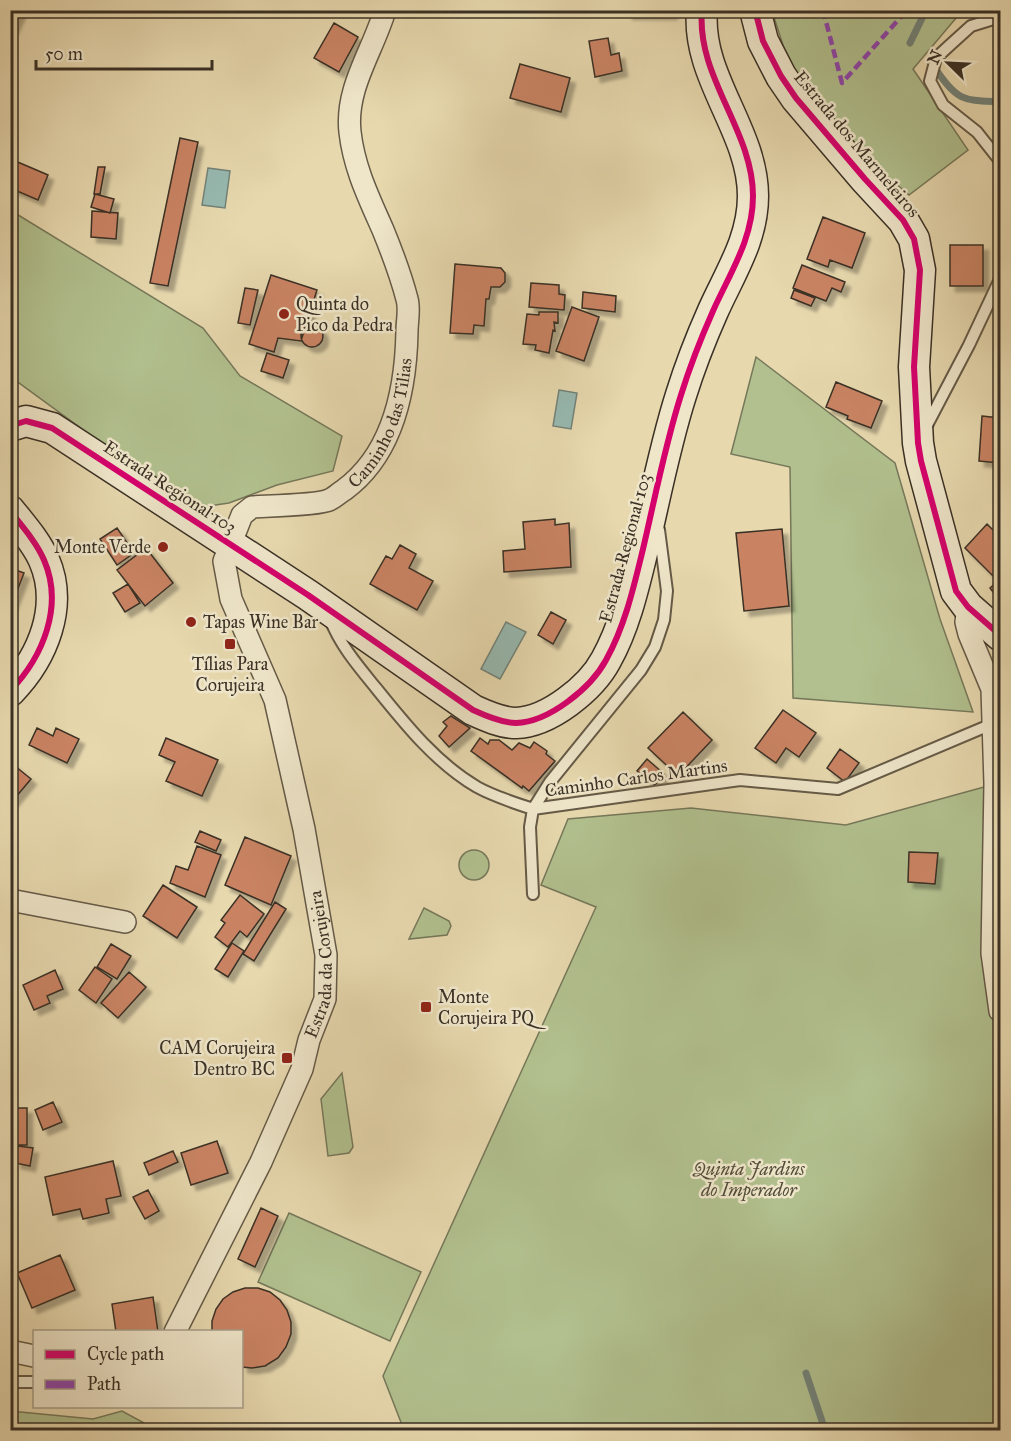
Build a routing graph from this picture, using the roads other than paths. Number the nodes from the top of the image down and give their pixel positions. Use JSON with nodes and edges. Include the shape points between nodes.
{"nodes":[{"id":1,"x":385,"y":10,"type":"edge"},
{"id":2,"x":702,"y":10,"type":"edge"},
{"id":3,"x":755,"y":10,"type":"edge"},
{"id":4,"x":1000,"y":17,"type":"edge"},
{"id":5,"x":1000,"y":161,"type":"edge"},
{"id":6,"x":1000,"y":279,"type":"edge"},
{"id":7,"x":18,"y":420,"type":"edge"},
{"id":8,"x":918,"y":443,"type":"junction"},
{"id":9,"x":654,"y":498,"type":"junction"},
{"id":10,"x":10,"y":511,"type":"edge"},
{"id":11,"x":229,"y":545,"type":"junction"},
{"id":12,"x":968,"y":607,"type":"junction"},
{"id":13,"x":325,"y":608,"type":"junction"},
{"id":14,"x":1000,"y":635,"type":"edge"},
{"id":15,"x":10,"y":691,"type":"edge"},
{"id":16,"x":992,"y":724,"type":"junction"},
{"id":17,"x":533,"y":809,"type":"junction"},
{"id":18,"x":533,"y":894,"type":"dead end"},
{"id":19,"x":10,"y":900,"type":"edge"},
{"id":20,"x":125,"y":922,"type":"dead end"},
{"id":21,"x":1000,"y":1011,"type":"edge"},
{"id":22,"x":176,"y":1330,"type":"edge"},
{"id":23,"x":10,"y":1351,"type":"edge"},
{"id":24,"x":33,"y":1356,"type":"edge"},
{"id":25,"x":10,"y":1382,"type":"edge"},
{"id":26,"x":33,"y":1382,"type":"edge"}],
"edges":[{"from":1,"to":11,"type":"street","name":"Caminho das Tilias","via":[[358,75],[349,129],[355,165],[408,302],[407,355],[399,403],[386,438],[370,465],[350,485],[328,501],[252,507],[242,515]]},
{"from":2,"to":9,"type":"main road","name":"Estrada Regional 103","via":[[704,44],[713,75],[746,149],[752,176],[751,217],[733,273],[695,352]]},
{"from":3,"to":8,"type":"main road","name":"Estrada dos Marmeleiros","via":[[763,41],[796,98],[903,220],[914,239],[920,270],[914,367]]},
{"from":4,"to":5,"type":"lane","via":[[971,26],[950,45],[936,58],[930,81],[943,105],[978,132]]},
{"from":6,"to":8,"type":"lane"},
{"from":7,"to":11,"type":"main road","name":"Estrada Regional 103","via":[[52,428]]},
{"from":8,"to":12,"type":"main road","name":"Estrada dos Marmeleiros","via":[[956,591]]},
{"from":9,"to":13,"type":"main road","name":"Estrada Regional 103","via":[[634,585],[606,662],[583,690],[530,720],[515,723],[473,710]]},
{"from":9,"to":17,"type":"lane","via":[[667,591],[664,620],[655,648]]},
{"from":10,"to":15,"type":"main road","via":[[43,558],[52,604],[46,636],[36,657]]},
{"from":11,"to":13,"type":"main road","name":"Estrada Regional 103"},
{"from":11,"to":22,"type":"street","name":"Estrada da Corujeira","via":[[224,561],[231,599],[275,700],[304,829],[326,955],[325,999],[302,1069],[266,1151]]},
{"from":12,"to":14,"type":"main road","name":"Estrada dos Marmeleiros"},
{"from":12,"to":16,"type":"street","via":[[969,634],[992,689]]},
{"from":13,"to":17,"type":"lane","name":"Caminho Carlos Martins","via":[[351,657],[410,730],[442,761],[477,787]]},
{"from":16,"to":17,"type":"lane","name":"Caminho Carlos Martins","via":[[838,789],[740,780]]},
{"from":16,"to":21,"type":"street","via":[[992,953]]},
{"from":17,"to":18,"type":"lane"},
{"from":19,"to":20,"type":"street"},
{"from":23,"to":24,"type":"street"},
{"from":25,"to":26,"type":"lane"}]}
